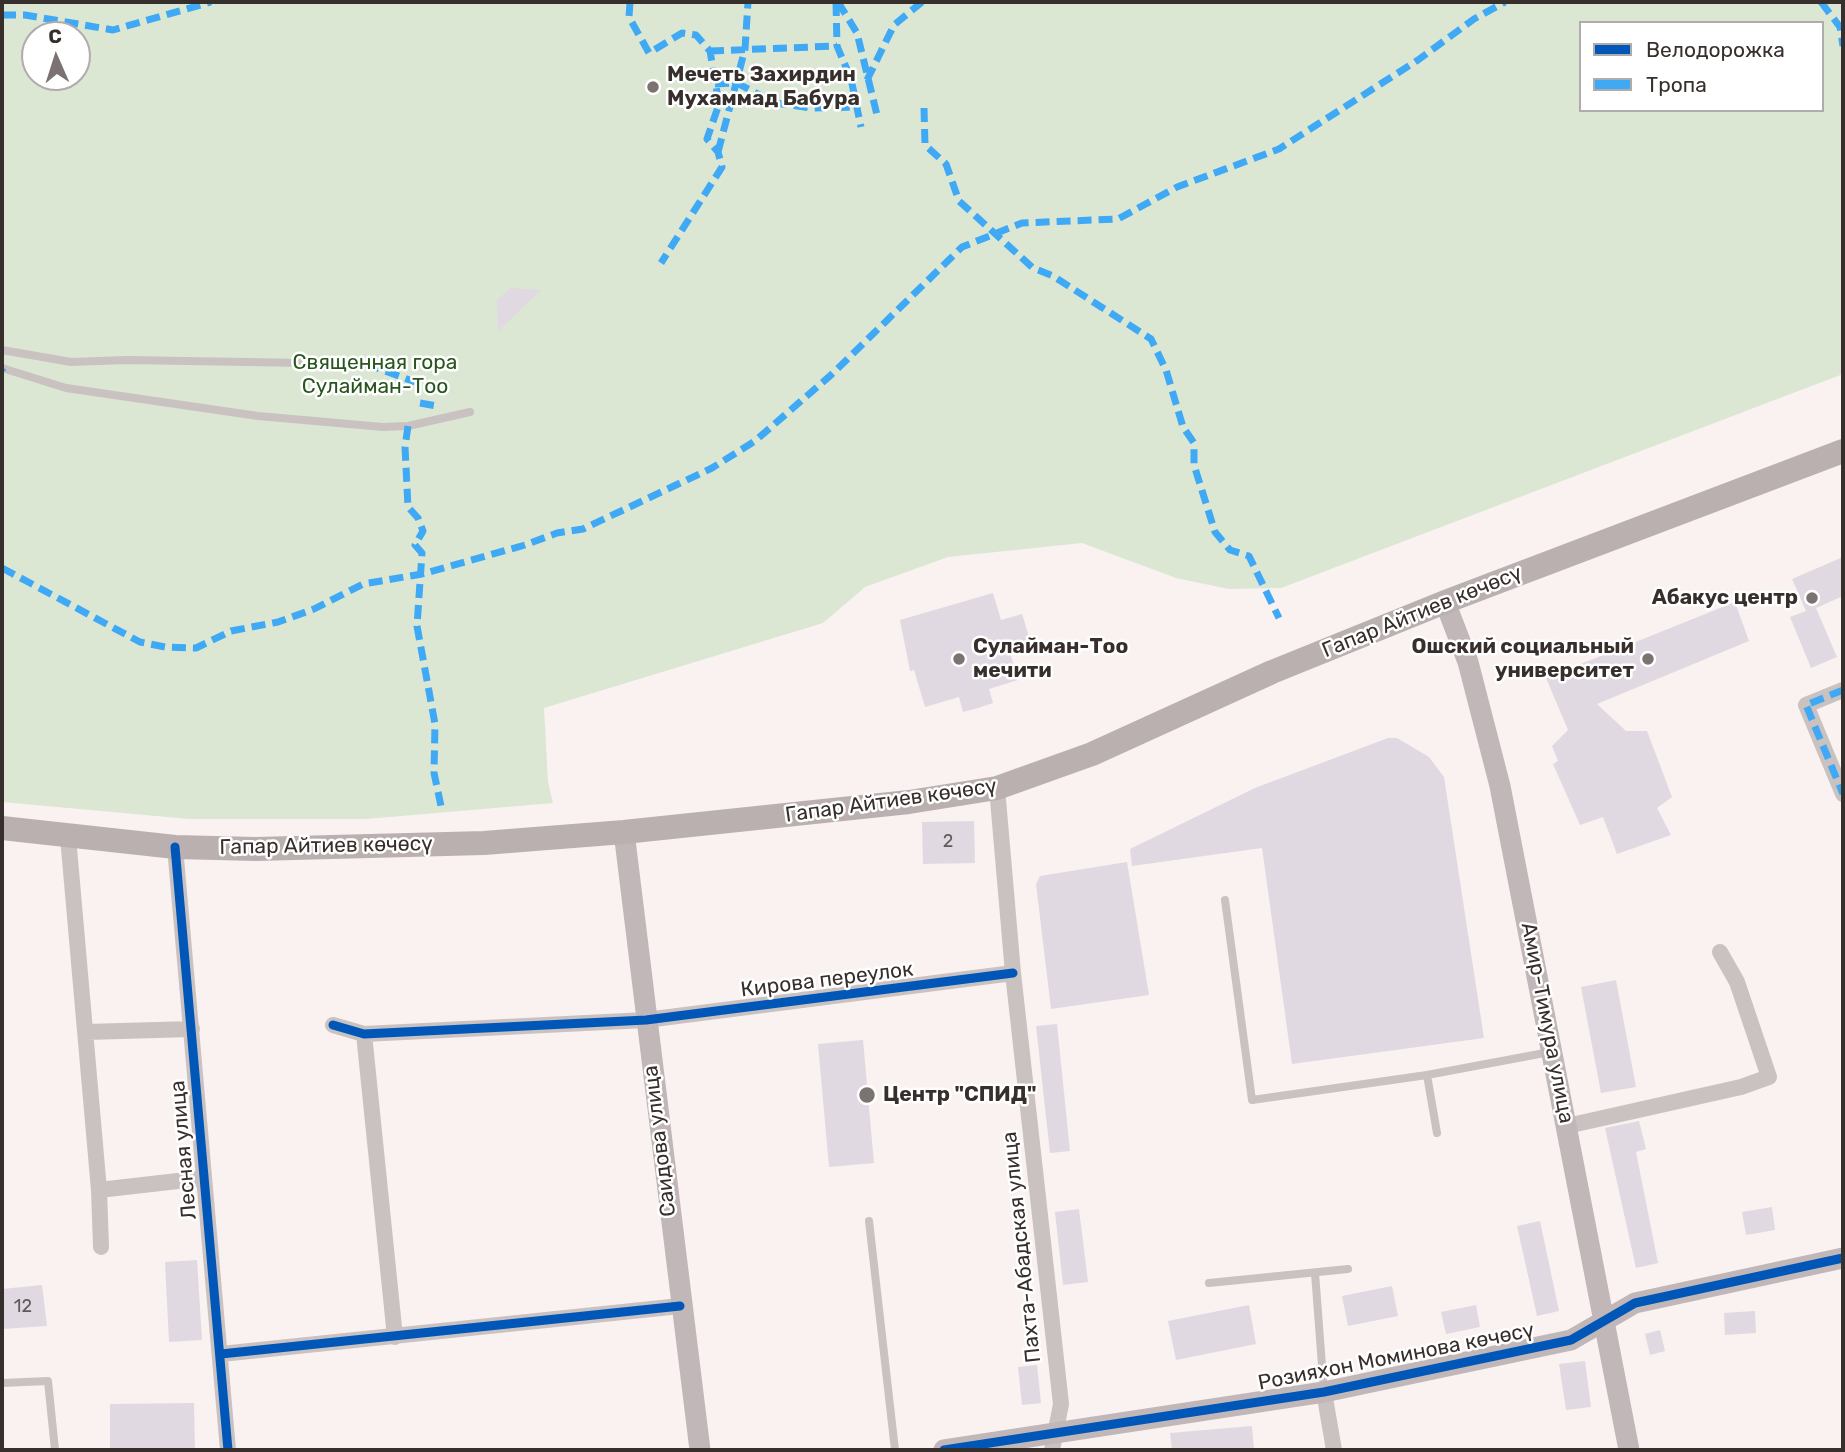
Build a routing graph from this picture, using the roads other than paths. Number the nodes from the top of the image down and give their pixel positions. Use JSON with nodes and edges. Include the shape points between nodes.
{"nodes":[{"id":1,"x":2,"y":350,"type":"edge"},
{"id":2,"x":366,"y":364,"type":"dead end"},
{"id":3,"x":2,"y":368,"type":"edge"},
{"id":4,"x":470,"y":412,"type":"dead end"},
{"id":5,"x":1843,"y":451,"type":"edge"},
{"id":6,"x":1445,"y":602,"type":"junction"},
{"id":7,"x":1843,"y":690,"type":"edge"},
{"id":8,"x":997,"y":788,"type":"junction"},
{"id":9,"x":1843,"y":794,"type":"edge"},
{"id":10,"x":2,"y":828,"type":"edge"},
{"id":11,"x":624,"y":832,"type":"junction"},
{"id":12,"x":68,"y":836,"type":"junction"},
{"id":13,"x":175,"y":847,"type":"junction"},
{"id":14,"x":1225,"y":900,"type":"dead end"},
{"id":15,"x":1720,"y":952,"type":"dead end"},
{"id":16,"x":1013,"y":974,"type":"junction"},
{"id":17,"x":646,"y":1020,"type":"junction"},
{"id":18,"x":333,"y":1025,"type":"dead end"},
{"id":19,"x":192,"y":1029,"type":"junction"},
{"id":20,"x":86,"y":1032,"type":"junction"},
{"id":21,"x":364,"y":1034,"type":"junction"},
{"id":22,"x":1553,"y":1051,"type":"junction"},
{"id":23,"x":1427,"y":1075,"type":"junction"},
{"id":24,"x":1567,"y":1126,"type":"junction"},
{"id":25,"x":1437,"y":1133,"type":"dead end"},
{"id":26,"x":204,"y":1178,"type":"junction"},
{"id":27,"x":99,"y":1189,"type":"junction"},
{"id":28,"x":869,"y":1221,"type":"dead end"},
{"id":29,"x":101,"y":1247,"type":"dead end"},
{"id":30,"x":1843,"y":1258,"type":"edge"},
{"id":31,"x":1348,"y":1269,"type":"dead end"},
{"id":32,"x":1315,"y":1273,"type":"junction"},
{"id":33,"x":1209,"y":1283,"type":"dead end"},
{"id":34,"x":680,"y":1306,"type":"junction"},
{"id":35,"x":1604,"y":1319,"type":"junction"},
{"id":36,"x":395,"y":1337,"type":"junction"},
{"id":37,"x":221,"y":1353,"type":"junction"},
{"id":38,"x":2,"y":1383,"type":"edge"},
{"id":39,"x":1324,"y":1392,"type":"junction"},
{"id":40,"x":1054,"y":1442,"type":"edge"},
{"id":41,"x":55,"y":1450,"type":"edge"},
{"id":42,"x":228,"y":1450,"type":"edge"},
{"id":43,"x":700,"y":1450,"type":"edge"},
{"id":44,"x":895,"y":1450,"type":"edge"},
{"id":45,"x":944,"y":1450,"type":"edge"},
{"id":46,"x":1334,"y":1450,"type":"edge"},
{"id":47,"x":1629,"y":1450,"type":"edge"}],
"edges":[{"from":1,"to":2,"type":"lane","via":[[71,362]]},
{"from":3,"to":4,"type":"lane","via":[[66,388],[258,416],[383,427]]},
{"from":5,"to":6,"type":"main road","name":"Гапар Айтиев көчөсү"},
{"from":6,"to":8,"type":"main road","name":"Гапар Айтиев көчөсү","via":[[1272,672],[1092,754]]},
{"from":6,"to":22,"type":"street","name":"Амир-Тимура улица","via":[[1468,662],[1500,786]]},
{"from":7,"to":9,"type":"street","via":[[1805,705]]},
{"from":8,"to":11,"type":"main road","name":"Гапар Айтиев көчөсү","via":[[909,802]]},
{"from":8,"to":16,"type":"street","name":"Пахта-Абадская улица"},
{"from":10,"to":12,"type":"main road","name":"Гапар Айтиев көчөсү"},
{"from":11,"to":13,"type":"main road","name":"Гапар Айтиев көчөсү","via":[[484,843]]},
{"from":11,"to":17,"type":"street","name":"Саидова улица"},
{"from":12,"to":13,"type":"main road","name":"Гапар Айтиев көчөсү"},
{"from":12,"to":20,"type":"street"},
{"from":13,"to":19,"type":"street","name":"Лесная улица"},
{"from":14,"to":23,"type":"lane","via":[[1252,1100]]},
{"from":15,"to":24,"type":"street","via":[[1737,982],[1769,1077]]},
{"from":16,"to":17,"type":"street","name":"Кирова переулок"},
{"from":16,"to":40,"type":"street","name":"Пахта-Абадская улица","via":[[1061,1404]]},
{"from":17,"to":21,"type":"street","name":"Кирова переулок"},
{"from":17,"to":34,"type":"street","name":"Саидова улица"},
{"from":18,"to":21,"type":"street","name":"Кирова переулок"},
{"from":19,"to":20,"type":"street"},
{"from":19,"to":26,"type":"street","name":"Лесная улица"},
{"from":20,"to":27,"type":"street"},
{"from":21,"to":36,"type":"street"},
{"from":22,"to":23,"type":"lane"},
{"from":22,"to":24,"type":"street","name":"Амир-Тимура улица"},
{"from":23,"to":25,"type":"lane"},
{"from":24,"to":35,"type":"street","name":"Амир-Тимура улица"},
{"from":26,"to":27,"type":"street"},
{"from":26,"to":37,"type":"street","name":"Лесная улица"},
{"from":27,"to":29,"type":"street"},
{"from":28,"to":44,"type":"lane"},
{"from":30,"to":35,"type":"street","name":"Розияхон Моминова көчөсү","via":[[1635,1303]]},
{"from":31,"to":32,"type":"lane"},
{"from":32,"to":33,"type":"lane"},
{"from":32,"to":39,"type":"lane"},
{"from":34,"to":36,"type":"street"},
{"from":34,"to":43,"type":"street","name":"Саидова улица"},
{"from":35,"to":39,"type":"street","name":"Розияхон Моминова көчөсү","via":[[1571,1340]]},
{"from":35,"to":47,"type":"street","name":"Амир-Тимура улица"},
{"from":36,"to":37,"type":"street"},
{"from":37,"to":42,"type":"street","name":"Лесная улица"},
{"from":38,"to":41,"type":"lane","via":[[48,1381]]},
{"from":39,"to":40,"type":"street","name":"Розияхон Моминова көчөсү"},
{"from":39,"to":46,"type":"street"},
{"from":40,"to":45,"type":"street","name":"Розияхон Моминова көчөсү"}]}
